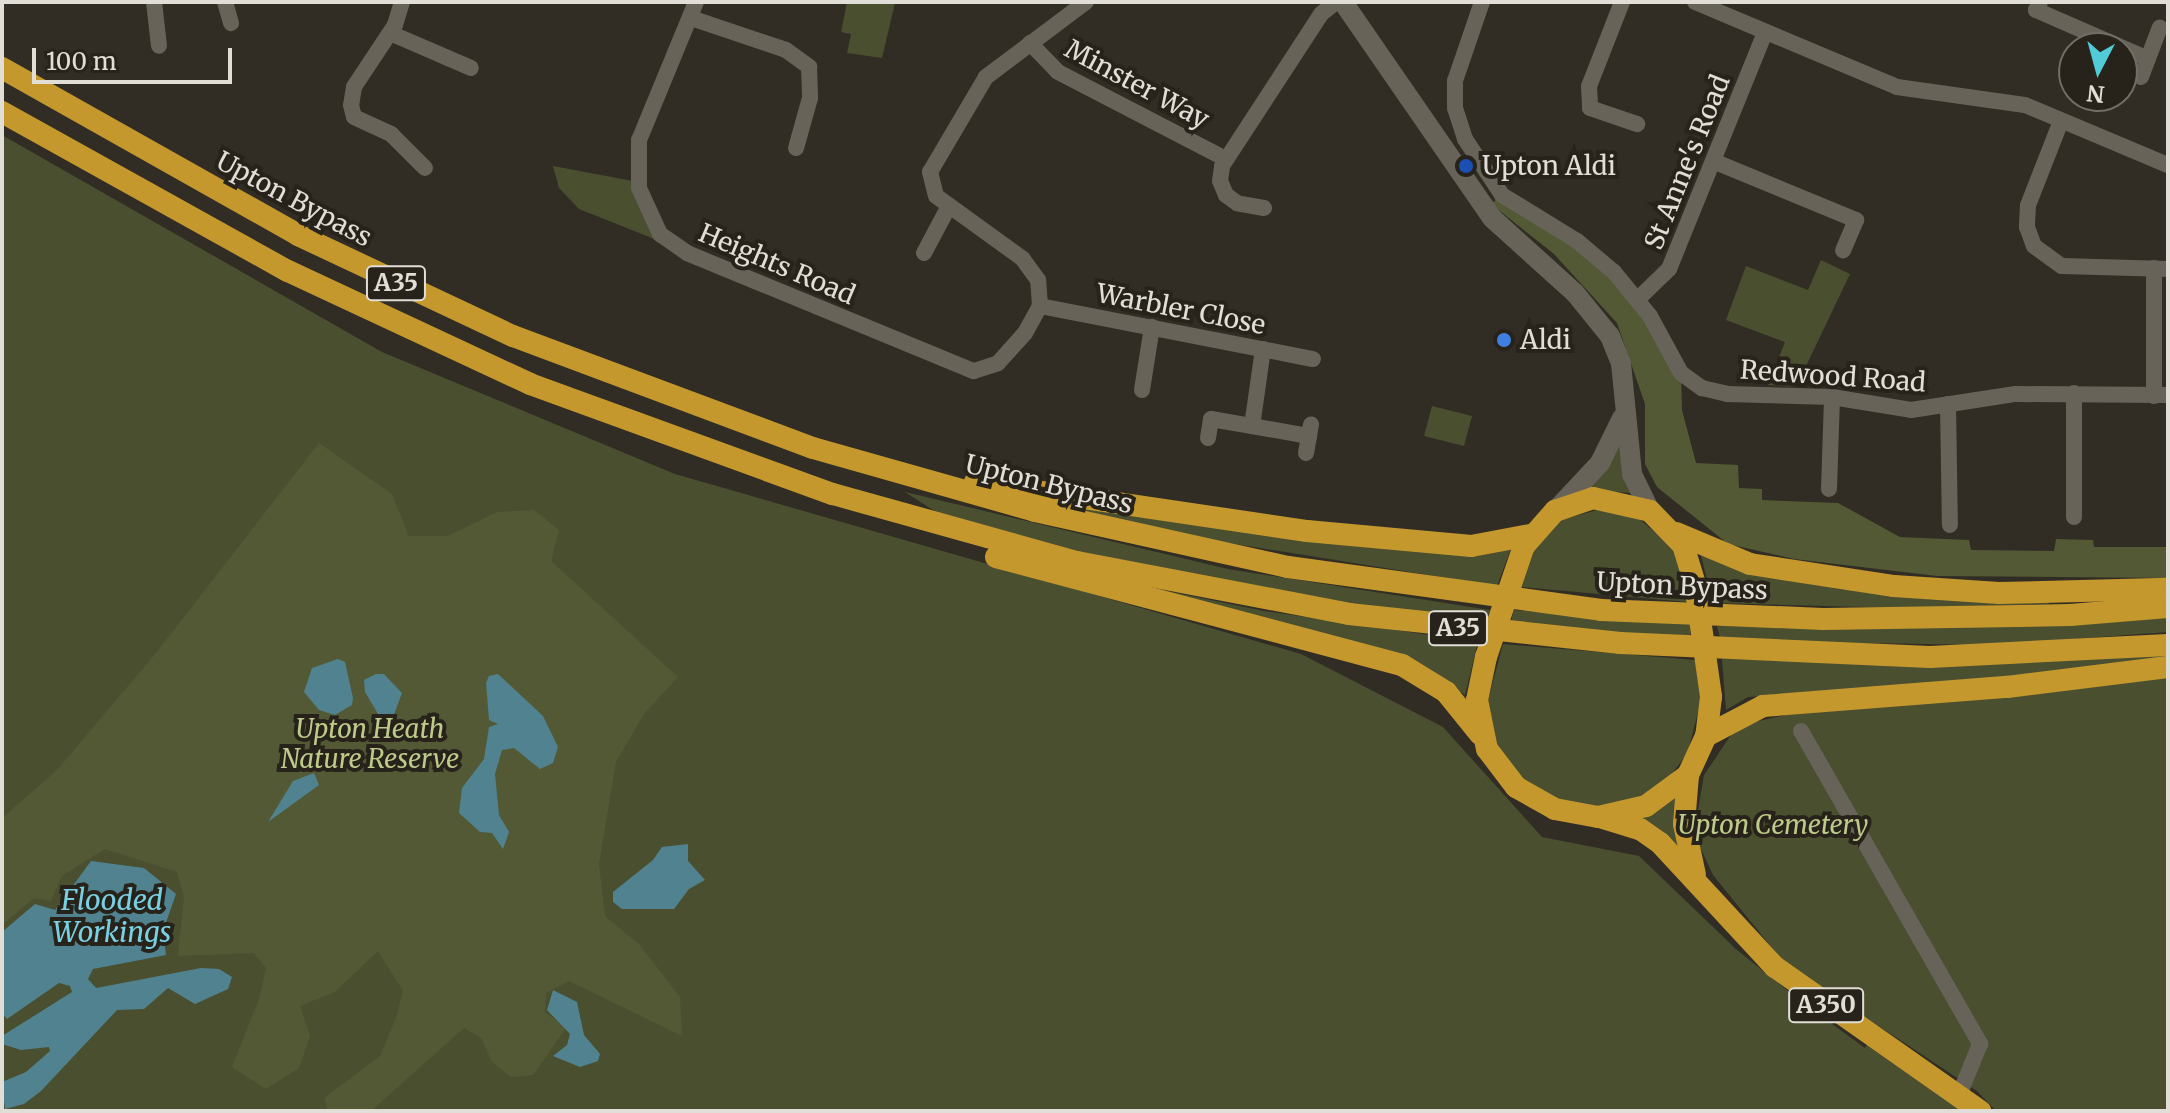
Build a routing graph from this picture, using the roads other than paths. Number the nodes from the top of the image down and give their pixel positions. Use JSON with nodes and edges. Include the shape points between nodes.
{"nodes":[{"id":1,"x":154,"y":2,"type":"edge"},
{"id":2,"x":225,"y":2,"type":"edge"},
{"id":3,"x":402,"y":2,"type":"edge"},
{"id":4,"x":1086,"y":2,"type":"edge"},
{"id":5,"x":1336,"y":2,"type":"edge"},
{"id":6,"x":1343,"y":2,"type":"edge"},
{"id":7,"x":1482,"y":2,"type":"edge"},
{"id":8,"x":1622,"y":2,"type":"edge"},
{"id":9,"x":1695,"y":2,"type":"edge"},
{"id":10,"x":2040,"y":2,"type":"edge"},
{"id":11,"x":694,"y":10,"type":"edge"},
{"id":12,"x":231,"y":23,"type":"dead end"},
{"id":13,"x":2160,"y":27,"type":"dead end"},
{"id":14,"x":392,"y":29,"type":"junction"},
{"id":15,"x":1765,"y":32,"type":"junction"},
{"id":16,"x":1030,"y":43,"type":"junction"},
{"id":17,"x":159,"y":46,"type":"dead end"},
{"id":18,"x":2148,"y":59,"type":"junction"},
{"id":19,"x":2,"y":68,"type":"edge"},
{"id":20,"x":471,"y":68,"type":"dead end"},
{"id":21,"x":2141,"y":77,"type":"dead end"},
{"id":22,"x":2,"y":112,"type":"edge"},
{"id":23,"x":2061,"y":121,"type":"junction"},
{"id":24,"x":1637,"y":124,"type":"dead end"},
{"id":25,"x":796,"y":148,"type":"dead end"},
{"id":26,"x":1226,"y":159,"type":"junction"},
{"id":27,"x":1713,"y":161,"type":"junction"},
{"id":28,"x":2168,"y":165,"type":"edge"},
{"id":29,"x":425,"y":168,"type":"dead end"},
{"id":30,"x":949,"y":206,"type":"junction"},
{"id":31,"x":1264,"y":208,"type":"dead end"},
{"id":32,"x":1843,"y":250,"type":"dead end"},
{"id":33,"x":924,"y":253,"type":"dead end"},
{"id":34,"x":2161,"y":268,"type":"edge"},
{"id":35,"x":1638,"y":299,"type":"junction"},
{"id":36,"x":1040,"y":306,"type":"junction"},
{"id":37,"x":1152,"y":327,"type":"junction"},
{"id":38,"x":1263,"y":349,"type":"junction"},
{"id":39,"x":1313,"y":359,"type":"dead end"},
{"id":40,"x":1142,"y":390,"type":"dead end"},
{"id":41,"x":2074,"y":393,"type":"junction"},
{"id":42,"x":2161,"y":396,"type":"edge"},
{"id":43,"x":1832,"y":397,"type":"junction"},
{"id":44,"x":1948,"y":404,"type":"junction"},
{"id":45,"x":1623,"y":416,"type":"junction"},
{"id":46,"x":1252,"y":426,"type":"junction"},
{"id":47,"x":1309,"y":437,"type":"dead end"},
{"id":48,"x":1208,"y":438,"type":"dead end"},
{"id":49,"x":813,"y":448,"type":"junction"},
{"id":50,"x":765,"y":472,"type":"junction"},
{"id":51,"x":1829,"y":489,"type":"dead end"},
{"id":52,"x":1555,"y":511,"type":"junction"},
{"id":53,"x":1650,"y":511,"type":"junction"},
{"id":54,"x":2074,"y":517,"type":"dead end"},
{"id":55,"x":1950,"y":525,"type":"dead end"},
{"id":56,"x":1676,"y":533,"type":"junction"},
{"id":57,"x":1530,"y":535,"type":"junction"},
{"id":58,"x":2168,"y":589,"type":"edge"},
{"id":59,"x":2168,"y":607,"type":"edge"},
{"id":60,"x":2168,"y":645,"type":"edge"},
{"id":61,"x":2168,"y":667,"type":"edge"},
{"id":62,"x":1801,"y":731,"type":"dead end"},
{"id":63,"x":1706,"y":736,"type":"junction"},
{"id":64,"x":1483,"y":738,"type":"junction"},
{"id":65,"x":1688,"y":775,"type":"junction"},
{"id":66,"x":1598,"y":817,"type":"junction"},
{"id":67,"x":1695,"y":875,"type":"junction"},
{"id":68,"x":1960,"y":1093,"type":"junction"},
{"id":69,"x":1980,"y":1111,"type":"edge"}],
"edges":[{"from":1,"to":17,"type":"street"},
{"from":2,"to":12,"type":"street"},
{"from":3,"to":14,"type":"street"},
{"from":4,"to":16,"type":"street"},
{"from":5,"to":26,"type":"street","via":[[1321,14]]},
{"from":6,"to":45,"type":"main road","via":[[1492,218],[1603,324],[1621,363]]},
{"from":7,"to":35,"type":"street","name":"Redwood Road","via":[[1455,81],[1455,108],[1465,139],[1502,195],[1577,241]]},
{"from":8,"to":24,"type":"street","via":[[1589,86],[1590,108]]},
{"from":9,"to":15,"type":"street"},
{"from":10,"to":18,"type":"street","via":[[2036,10]]},
{"from":11,"to":25,"type":"street","via":[[786,50],[809,67],[808,111]]},
{"from":11,"to":36,"type":"street","name":"Heights Road","via":[[639,140],[639,188],[660,234],[687,253],[969,371],[985,371],[1003,359]]},
{"from":13,"to":18,"type":"street"},
{"from":14,"to":20,"type":"street"},
{"from":14,"to":29,"type":"street","via":[[354,87],[351,105],[354,117],[391,134]]},
{"from":15,"to":23,"type":"street","via":[[1897,87],[2007,101]]},
{"from":15,"to":27,"type":"street","name":"St Anne's Road"},
{"from":16,"to":26,"type":"street","name":"Minster Way","via":[[1058,72]]},
{"from":16,"to":30,"type":"street","via":[[996,67],[972,94],[934,163],[932,187]]},
{"from":18,"to":21,"type":"street"},
{"from":19,"to":49,"type":"highway","name":"Upton Bypass","number":"A35","via":[[272,221],[445,306],[602,372]]},
{"from":22,"to":50,"type":"highway","number":"A35","via":[[210,230],[405,328],[530,384]]},
{"from":23,"to":28,"type":"street"},
{"from":23,"to":34,"type":"street","via":[[2028,205],[2027,227],[2034,246],[2062,266]]},
{"from":26,"to":31,"type":"street","via":[[1220,181],[1226,195],[1237,203]]},
{"from":27,"to":32,"type":"street","via":[[1856,220]]},
{"from":27,"to":35,"type":"street","name":"St Anne's Road","via":[[1669,269]]},
{"from":30,"to":33,"type":"street"},
{"from":30,"to":36,"type":"street","via":[[1028,263],[1038,280]]},
{"from":34,"to":42,"type":"street"},
{"from":35,"to":43,"type":"street","name":"Redwood Road","via":[[1681,373],[1702,388],[1727,394]]},
{"from":36,"to":37,"type":"street","name":"Warbler Close"},
{"from":37,"to":38,"type":"street","name":"Warbler Close"},
{"from":37,"to":40,"type":"street"},
{"from":38,"to":39,"type":"street","name":"Warbler Close"},
{"from":38,"to":46,"type":"street"},
{"from":41,"to":42,"type":"street","name":"Redwood Road"},
{"from":41,"to":44,"type":"street","name":"Redwood Road"},
{"from":41,"to":54,"type":"street"},
{"from":43,"to":44,"type":"street","name":"Redwood Road","via":[[1890,409]]},
{"from":43,"to":51,"type":"street"},
{"from":44,"to":55,"type":"street"},
{"from":45,"to":52,"type":"main road","via":[[1600,463]]},
{"from":45,"to":53,"type":"main road","via":[[1632,474]]},
{"from":46,"to":47,"type":"street"},
{"from":46,"to":48,"type":"street","via":[[1211,419]]},
{"from":49,"to":57,"type":"highway","number":"A35","via":[[963,480],[1235,524],[1471,546]]},
{"from":49,"to":59,"type":"highway","name":"Upton Bypass","number":"A35","via":[[1035,511],[1226,555],[1533,604],[1684,617],[1823,619],[2070,615]]},
{"from":50,"to":60,"type":"highway","number":"A35","via":[[1077,562],[1273,602],[1419,623],[1620,643],[1863,656],[1978,657]]},
{"from":50,"to":64,"type":"highway","number":"A35","via":[[948,543],[1402,665],[1446,692]]},
{"from":52,"to":53,"type":"highway","via":[[1593,498]]},
{"from":52,"to":57,"type":"highway"},
{"from":53,"to":56,"type":"highway"},
{"from":56,"to":58,"type":"highway","via":[[1750,564],[1894,586],[1999,593]]},
{"from":56,"to":63,"type":"highway","via":[[1695,584],[1709,680]]},
{"from":57,"to":64,"type":"highway","via":[[1512,573],[1486,657],[1477,700]]},
{"from":61,"to":63,"type":"highway","via":[[2007,687],[1763,706],[1738,714]]},
{"from":62,"to":68,"type":"street","via":[[1980,1044]]},
{"from":63,"to":65,"type":"highway"},
{"from":64,"to":66,"type":"highway","via":[[1504,775],[1526,795],[1555,809]]},
{"from":65,"to":66,"type":"highway","via":[[1646,806]]},
{"from":65,"to":67,"type":"highway","number":"A350","via":[[1685,840]]},
{"from":66,"to":67,"type":"highway","number":"A350","via":[[1640,829]]},
{"from":67,"to":68,"type":"highway","number":"A350","via":[[1731,923],[1800,989]]},
{"from":68,"to":69,"type":"highway","number":"A350"}]}
